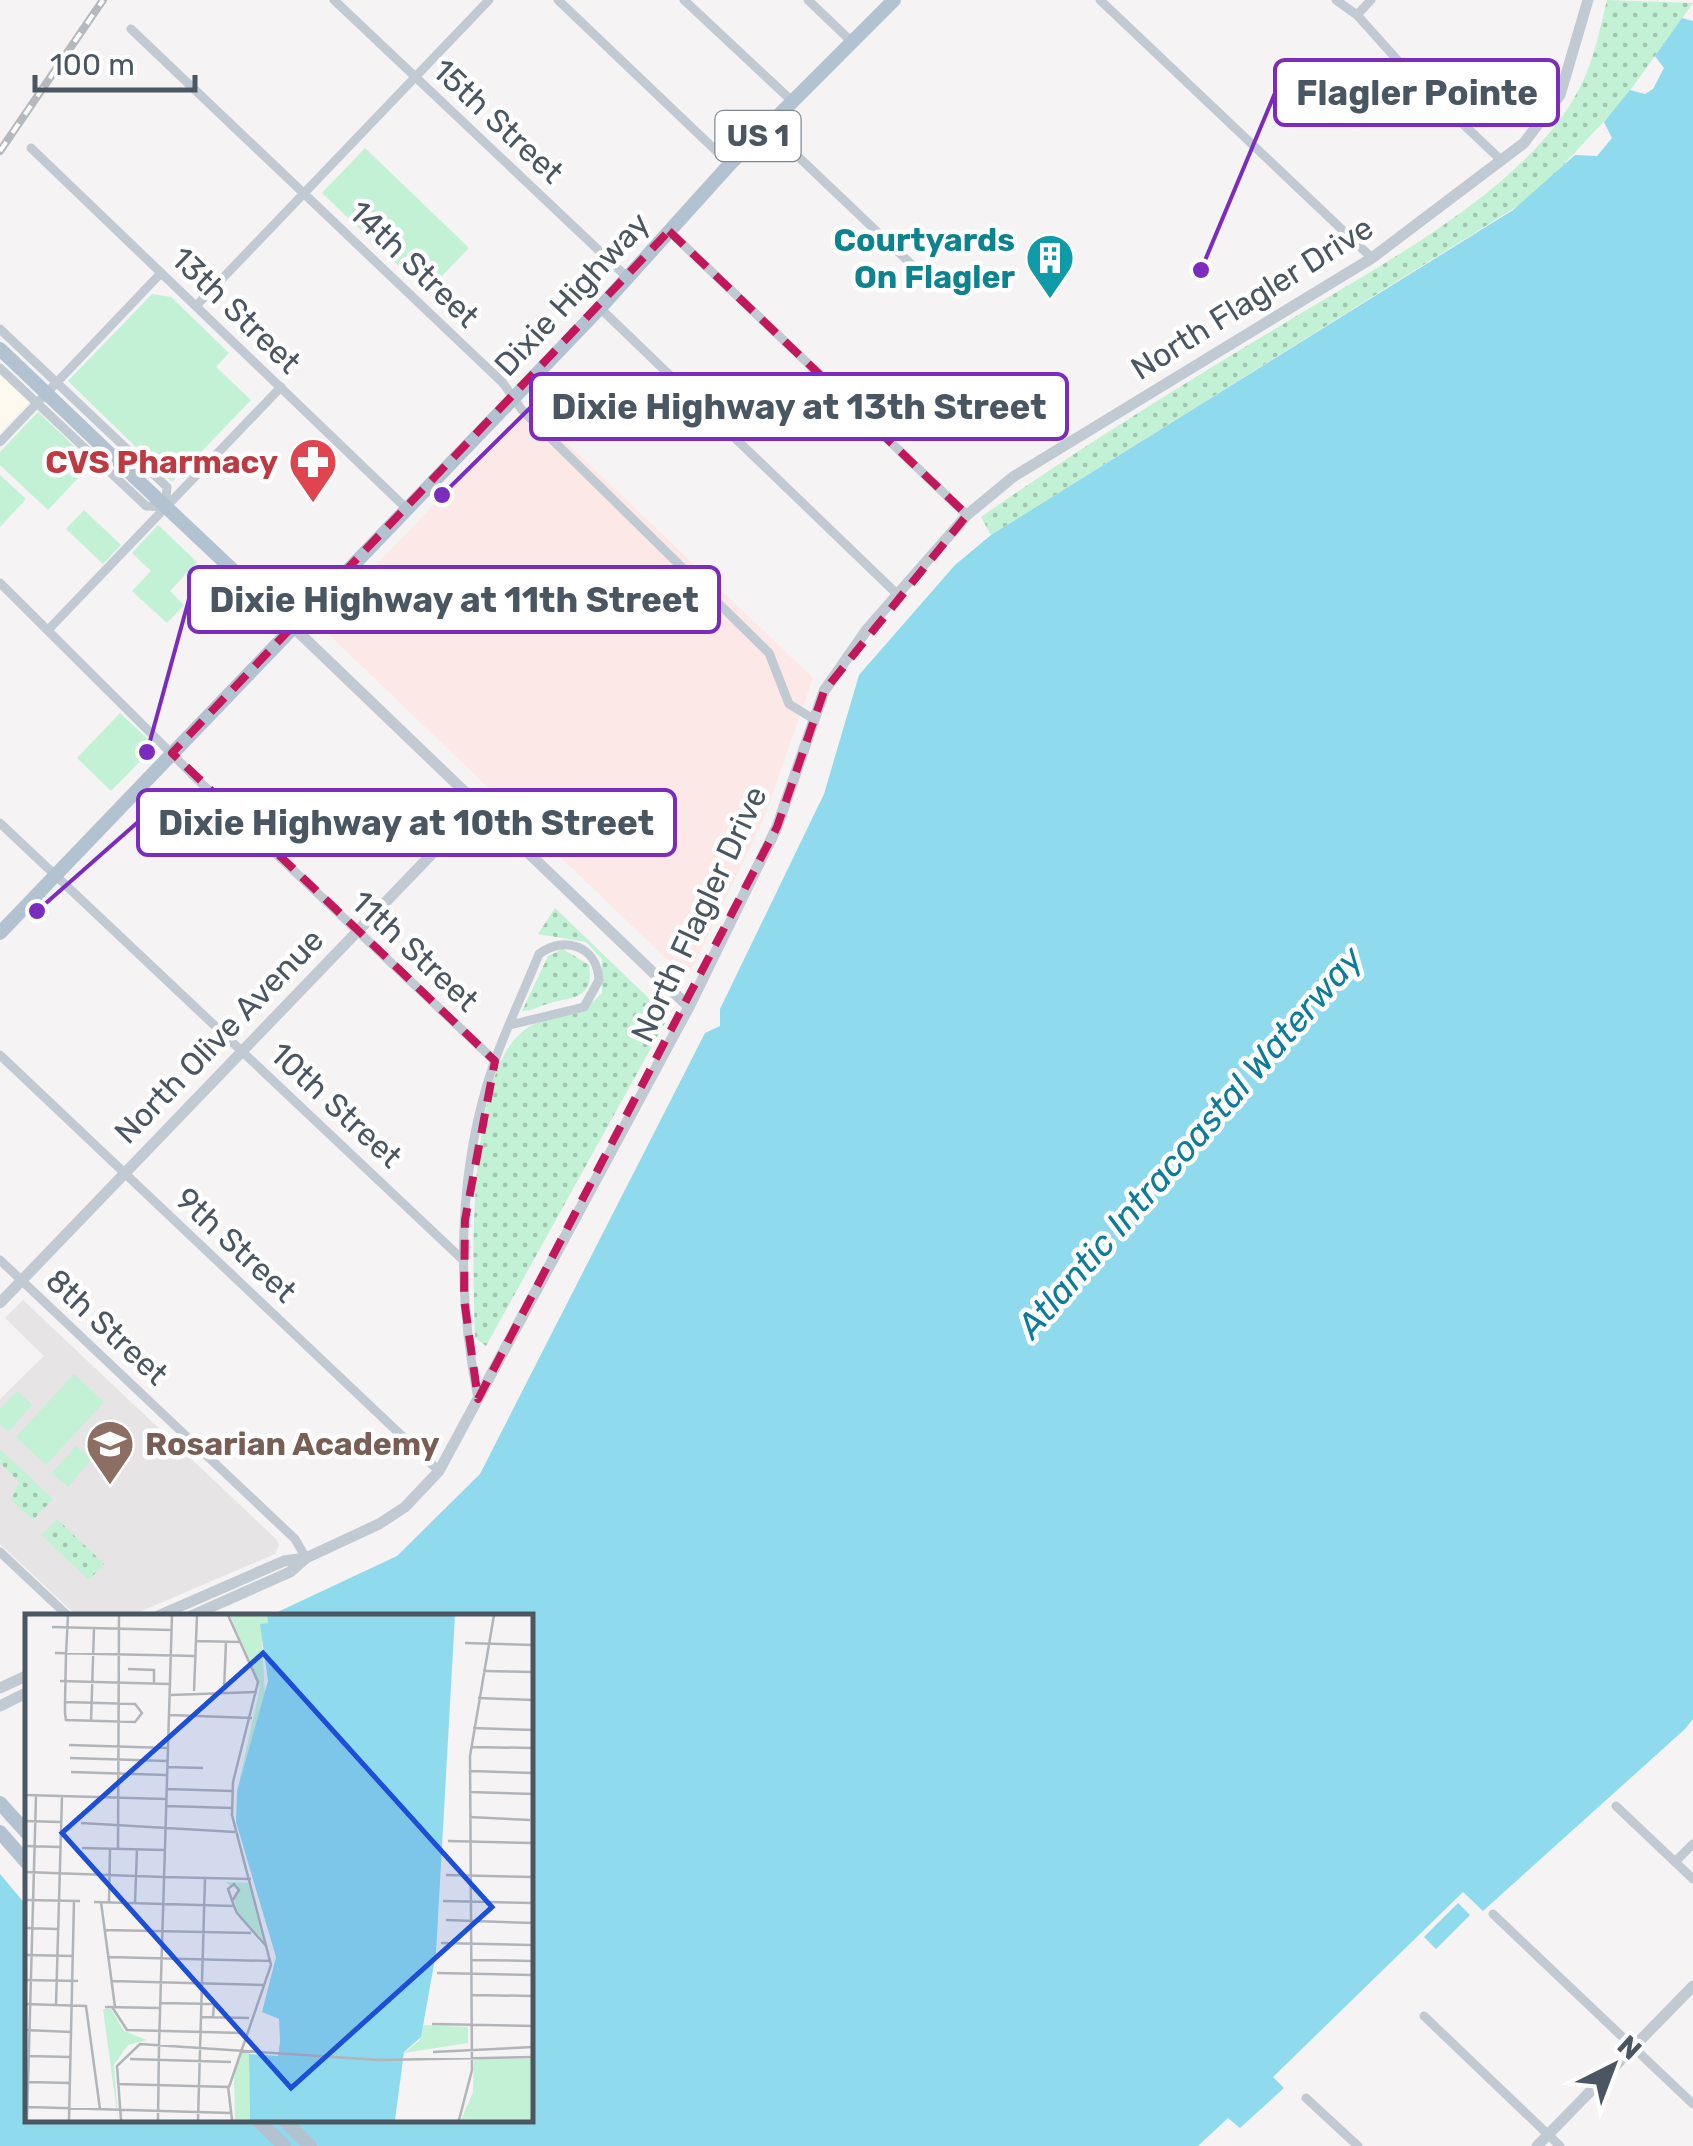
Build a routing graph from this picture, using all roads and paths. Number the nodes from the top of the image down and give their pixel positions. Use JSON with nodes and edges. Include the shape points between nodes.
{"nodes":[{"id":1,"x":334,"y":0,"type":"edge"},
{"id":2,"x":490,"y":0,"type":"edge"},
{"id":3,"x":558,"y":0,"type":"edge"},
{"id":4,"x":684,"y":0,"type":"edge"},
{"id":5,"x":808,"y":0,"type":"edge"},
{"id":6,"x":894,"y":0,"type":"edge"},
{"id":7,"x":1100,"y":0,"type":"edge"},
{"id":8,"x":1336,"y":0,"type":"edge"},
{"id":9,"x":1372,"y":0,"type":"edge"},
{"id":10,"x":1588,"y":0,"type":"edge"},
{"id":11,"x":1357,"y":15,"type":"junction"},
{"id":12,"x":131,"y":29,"type":"dead end"},
{"id":13,"x":853,"y":43,"type":"junction"},
{"id":14,"x":415,"y":78,"type":"junction"},
{"id":15,"x":792,"y":102,"type":"junction"},
{"id":16,"x":767,"y":127,"type":"junction"},
{"id":17,"x":30,"y":148,"type":"dead end"},
{"id":18,"x":1502,"y":161,"type":"junction"},
{"id":19,"x":730,"y":164,"type":"junction"},
{"id":20,"x":304,"y":194,"type":"junction"},
{"id":21,"x":669,"y":231,"type":"junction"},
{"id":22,"x":1372,"y":258,"type":"junction"},
{"id":23,"x":162,"y":273,"type":"junction"},
{"id":24,"x":628,"y":278,"type":"junction"},
{"id":25,"x":932,"y":284,"type":"dead end"},
{"id":26,"x":196,"y":306,"type":"junction"},
{"id":27,"x":600,"y":308,"type":"junction"},
{"id":28,"x":0,"y":329,"type":"edge"},
{"id":29,"x":0,"y":349,"type":"edge"},
{"id":30,"x":0,"y":368,"type":"edge"},
{"id":31,"x":56,"y":383,"type":"junction"},
{"id":32,"x":281,"y":387,"type":"junction"},
{"id":33,"x":512,"y":399,"type":"junction"},
{"id":34,"x":37,"y":403,"type":"junction"},
{"id":35,"x":0,"y":442,"type":"edge"},
{"id":36,"x":165,"y":507,"type":"junction"},
{"id":37,"x":406,"y":508,"type":"junction"},
{"id":38,"x":967,"y":514,"type":"junction"},
{"id":39,"x":0,"y":584,"type":"edge"},
{"id":40,"x":898,"y":594,"type":"junction"},
{"id":41,"x":292,"y":626,"type":"junction"},
{"id":42,"x":48,"y":630,"type":"junction"},
{"id":43,"x":812,"y":718,"type":"junction"},
{"id":44,"x":172,"y":753,"type":"junction"},
{"id":45,"x":478,"y":806,"type":"junction"},
{"id":46,"x":0,"y":823,"type":"edge"},
{"id":47,"x":54,"y":875,"type":"junction"},
{"id":48,"x":358,"y":932,"type":"junction"},
{"id":49,"x":0,"y":933,"type":"edge"},
{"id":50,"x":689,"y":1007,"type":"junction"},
{"id":51,"x":510,"y":1025,"type":"junction"},
{"id":52,"x":243,"y":1051,"type":"junction"},
{"id":53,"x":0,"y":1055,"type":"edge"},
{"id":54,"x":495,"y":1061,"type":"junction"},
{"id":55,"x":124,"y":1174,"type":"junction"},
{"id":56,"x":0,"y":1260,"type":"edge"},
{"id":57,"x":463,"y":1260,"type":"junction"},
{"id":58,"x":22,"y":1280,"type":"junction"},
{"id":59,"x":0,"y":1303,"type":"edge"},
{"id":60,"x":478,"y":1399,"type":"junction"},
{"id":61,"x":439,"y":1470,"type":"junction"},
{"id":62,"x":0,"y":1552,"type":"edge"},
{"id":63,"x":306,"y":1558,"type":"junction"},
{"id":64,"x":66,"y":1614,"type":"edge"},
{"id":65,"x":163,"y":1614,"type":"edge"},
{"id":66,"x":196,"y":1614,"type":"edge"},
{"id":67,"x":25,"y":1676,"type":"edge"},
{"id":68,"x":1,"y":1686,"type":"edge"},
{"id":69,"x":25,"y":1694,"type":"edge"},
{"id":70,"x":0,"y":1706,"type":"edge"},
{"id":71,"x":0,"y":1803,"type":"edge"},
{"id":72,"x":1616,"y":1806,"type":"dead end"},
{"id":73,"x":25,"y":1831,"type":"edge"},
{"id":74,"x":0,"y":1832,"type":"edge"},
{"id":75,"x":1693,"y":1844,"type":"edge"},
{"id":76,"x":25,"y":1861,"type":"edge"},
{"id":77,"x":1675,"y":1862,"type":"junction"},
{"id":78,"x":1693,"y":1879,"type":"edge"},
{"id":79,"x":1493,"y":1914,"type":"dead end"},
{"id":80,"x":1693,"y":1986,"type":"edge"},
{"id":81,"x":1424,"y":2016,"type":"dead end"},
{"id":82,"x":1633,"y":2047,"type":"junction"},
{"id":83,"x":1306,"y":2098,"type":"dead end"},
{"id":84,"x":1693,"y":2104,"type":"edge"},
{"id":85,"x":259,"y":2121,"type":"edge"},
{"id":86,"x":285,"y":2121,"type":"edge"},
{"id":87,"x":1548,"y":2135,"type":"junction"},
{"id":88,"x":284,"y":2146,"type":"edge"},
{"id":89,"x":310,"y":2146,"type":"edge"},
{"id":90,"x":1358,"y":2146,"type":"edge"},
{"id":91,"x":1538,"y":2146,"type":"edge"},
{"id":92,"x":1560,"y":2146,"type":"edge"}],
"edges":[{"from":1,"to":14,"type":"street","name":"15th Street"},
{"from":2,"to":14,"type":"street"},
{"from":3,"to":19,"type":"street"},
{"from":4,"to":15,"type":"street"},
{"from":5,"to":13,"type":"street"},
{"from":6,"to":13,"type":"main road","name":"Dixie Highway","number":"US 1"},
{"from":7,"to":22,"type":"street"},
{"from":8,"to":11,"type":"street"},
{"from":9,"to":11,"type":"street"},
{"from":10,"to":18,"type":"street","name":"North Flagler Drive","via":[[1560,94],[1539,127]]},
{"from":11,"to":18,"type":"street"},
{"from":12,"to":20,"type":"street","name":"14th Street"},
{"from":13,"to":15,"type":"main road","name":"Dixie Highway","number":"US 1"},
{"from":14,"to":20,"type":"street"},
{"from":14,"to":24,"type":"street","name":"15th Street"},
{"from":15,"to":16,"type":"main road","name":"Dixie Highway","number":"US 1"},
{"from":16,"to":19,"type":"main road","name":"Dixie Highway","number":"US 1"},
{"from":16,"to":25,"type":"street"},
{"from":17,"to":23,"type":"street","name":"13th Street"},
{"from":18,"to":22,"type":"street","name":"North Flagler Drive"},
{"from":19,"to":21,"type":"main road","name":"Dixie Highway","number":"US 1"},
{"from":20,"to":26,"type":"street"},
{"from":20,"to":33,"type":"street","name":"14th Street"},
{"from":21,"to":24,"type":"main road","name":"Dixie Highway","number":"US 1"},
{"from":21,"to":38,"type":"street"},
{"from":22,"to":38,"type":"street","name":"North Flagler Drive","via":[[1013,477]]},
{"from":23,"to":26,"type":"street","name":"13th Street"},
{"from":23,"to":31,"type":"street"},
{"from":24,"to":27,"type":"main road","name":"Dixie Highway","number":"US 1"},
{"from":26,"to":32,"type":"street","name":"13th Street"},
{"from":27,"to":33,"type":"main road","name":"Dixie Highway","number":"US 1"},
{"from":27,"to":40,"type":"street"},
{"from":28,"to":31,"type":"street"},
{"from":29,"to":36,"type":"main road","bridge":true},
{"from":30,"to":34,"type":"street"},
{"from":31,"to":34,"type":"street"},
{"from":31,"to":36,"type":"street","via":[[168,487]]},
{"from":32,"to":36,"type":"street"},
{"from":32,"to":37,"type":"street","name":"13th Street"},
{"from":33,"to":37,"type":"main road","name":"Dixie Highway","number":"US 1"},
{"from":33,"to":43,"type":"street","name":"14th Street","via":[[769,653],[790,704]]},
{"from":34,"to":35,"type":"street"},
{"from":34,"to":36,"type":"street","via":[[146,506]]},
{"from":36,"to":41,"type":"main road"},
{"from":36,"to":42,"type":"street"},
{"from":37,"to":41,"type":"main road","name":"Dixie Highway","number":"US 1"},
{"from":38,"to":40,"type":"street","name":"North Flagler Drive"},
{"from":39,"to":42,"type":"street","name":"11th Street"},
{"from":40,"to":43,"type":"street","name":"North Flagler Drive","via":[[846,657]]},
{"from":41,"to":44,"type":"main road","number":"US 1"},
{"from":41,"to":45,"type":"street"},
{"from":42,"to":44,"type":"street","name":"11th Street"},
{"from":43,"to":50,"type":"street","name":"North Flagler Drive","via":[[778,827]]},
{"from":44,"to":47,"type":"main road","number":"US 1"},
{"from":44,"to":48,"type":"street","name":"11th Street"},
{"from":45,"to":48,"type":"street","name":"North Olive Avenue"},
{"from":45,"to":50,"type":"street"},
{"from":46,"to":47,"type":"street","name":"10th Street"},
{"from":47,"to":49,"type":"main road","number":"US 1"},
{"from":47,"to":52,"type":"street","name":"10th Street"},
{"from":48,"to":52,"type":"street","name":"North Olive Avenue"},
{"from":48,"to":54,"type":"street","name":"11th Street"},
{"from":50,"to":60,"type":"street","name":"North Flagler Drive"},
{"from":51,"to":51,"type":"street","name":"North Flagler Drive","via":[[584,1007],[599,980],[592,957],[566,944],[539,954]]},
{"from":51,"to":54,"type":"street","name":"North Flagler Drive"},
{"from":52,"to":55,"type":"street","name":"North Olive Avenue"},
{"from":52,"to":57,"type":"street","name":"10th Street"},
{"from":53,"to":55,"type":"street","name":"9th Street"},
{"from":54,"to":57,"type":"street","name":"North Flagler Drive","via":[[475,1141]]},
{"from":55,"to":58,"type":"street","name":"North Olive Avenue"},
{"from":55,"to":61,"type":"street","name":"9th Street"},
{"from":56,"to":58,"type":"street","name":"8th Street"},
{"from":57,"to":60,"type":"street","name":"North Flagler Drive"},
{"from":58,"to":59,"type":"street","name":"North Olive Avenue"},
{"from":58,"to":63,"type":"street","name":"8th Street","via":[[295,1539]]},
{"from":60,"to":61,"type":"street","name":"North Flagler Drive"},
{"from":61,"to":63,"type":"street","name":"North Flagler Drive","via":[[380,1524]]},
{"from":62,"to":64,"type":"street"},
{"from":63,"to":65,"type":"street","name":"North Flagler Drive","via":[[284,1561]]},
{"from":63,"to":66,"type":"street","name":"North Flagler Drive","via":[[290,1572]]},
{"from":67,"to":68,"type":"street"},
{"from":69,"to":70,"type":"street"},
{"from":71,"to":73,"type":"main road"},
{"from":72,"to":77,"type":"street"},
{"from":74,"to":76,"type":"main road"},
{"from":75,"to":77,"type":"street"},
{"from":77,"to":78,"type":"street"},
{"from":79,"to":82,"type":"street"},
{"from":80,"to":82,"type":"street"},
{"from":81,"to":87,"type":"street"},
{"from":82,"to":84,"type":"street"},
{"from":82,"to":87,"type":"street"},
{"from":83,"to":90,"type":"street"},
{"from":85,"to":88,"type":"main road"},
{"from":86,"to":89,"type":"main road"},
{"from":87,"to":91,"type":"street"},
{"from":87,"to":92,"type":"street"}]}
